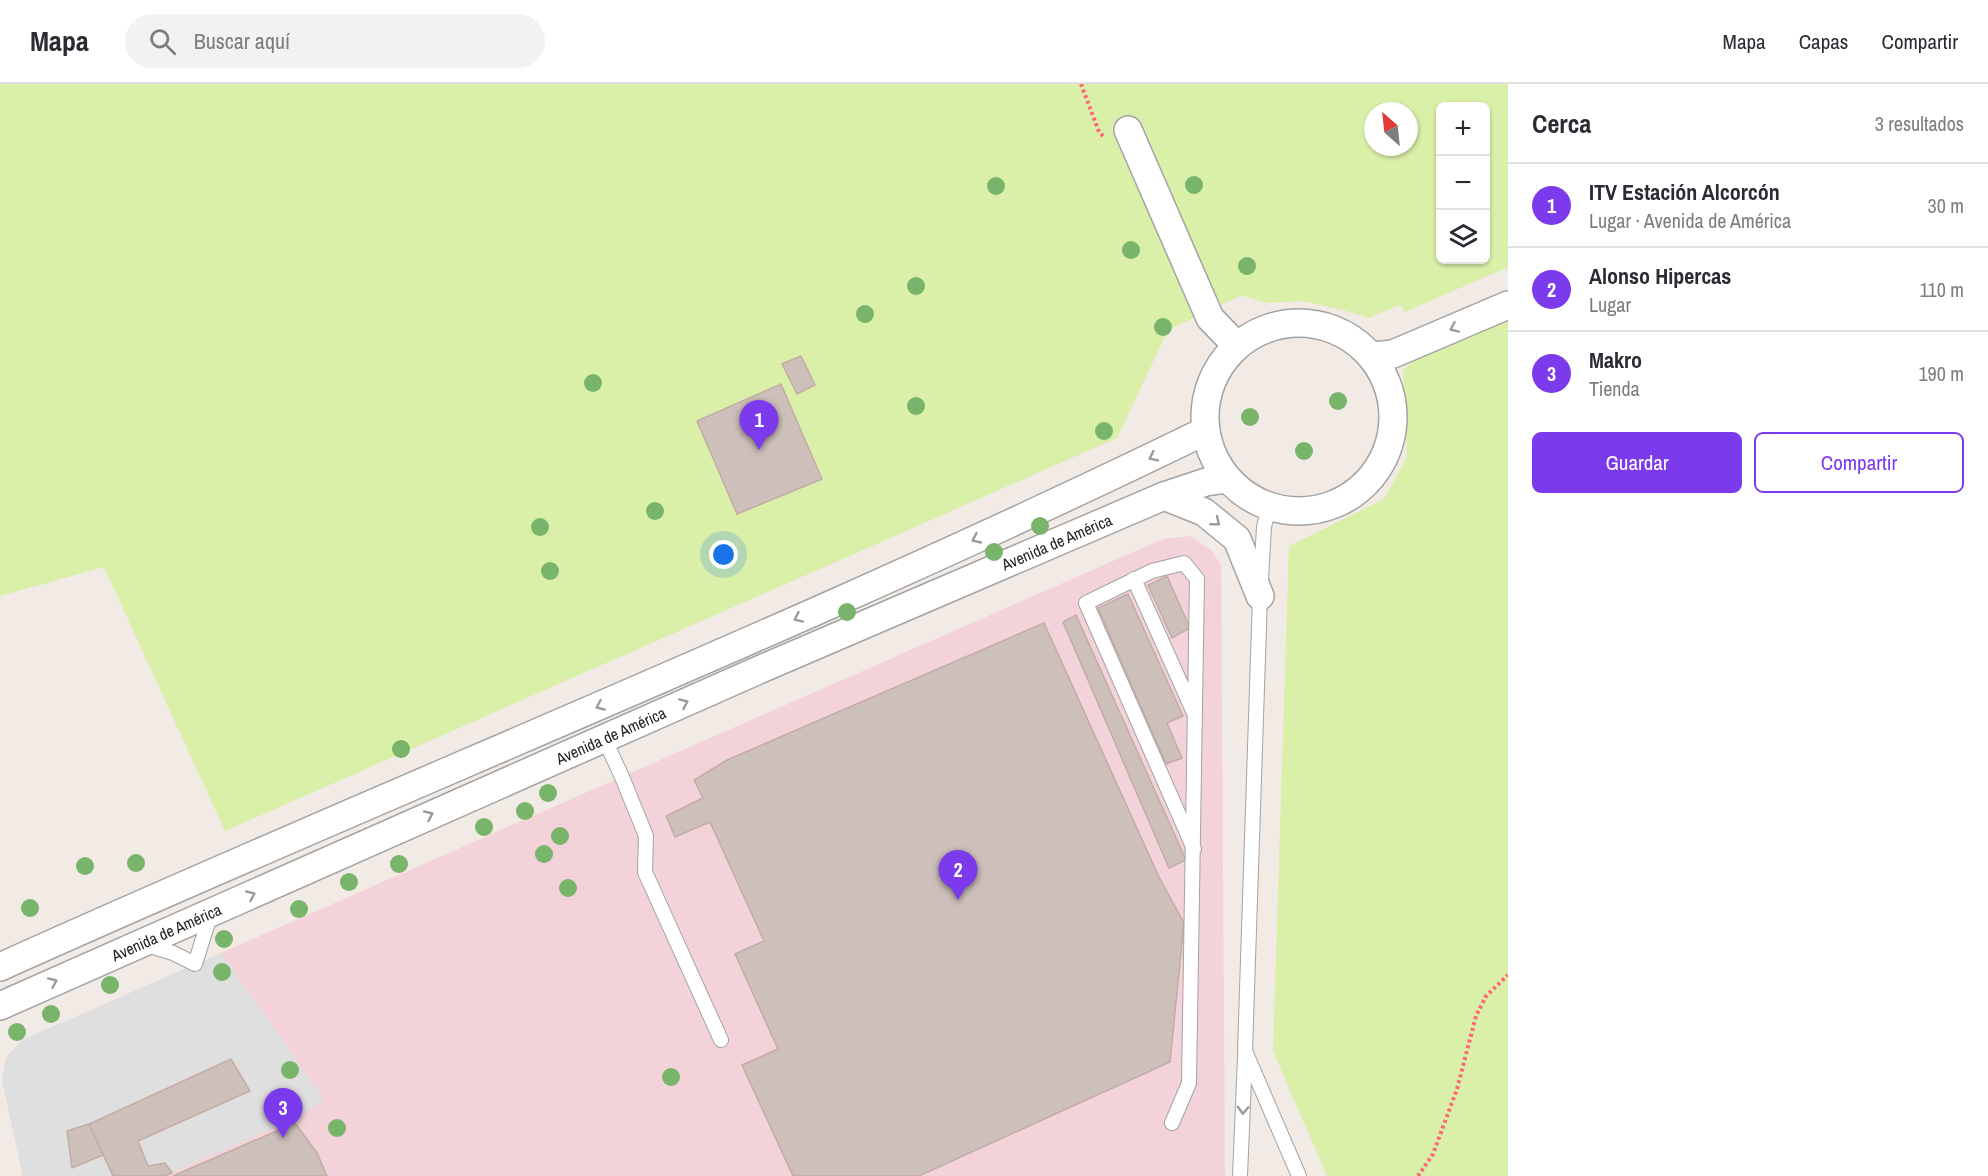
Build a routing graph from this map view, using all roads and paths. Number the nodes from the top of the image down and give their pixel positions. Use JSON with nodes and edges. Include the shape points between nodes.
{"nodes":[{"id":1,"x":1081,"y":84,"type":"edge"},
{"id":2,"x":1128,"y":130,"type":"joint"},
{"id":3,"x":1508,"y":305,"type":"edge"},
{"id":4,"x":1237,"y":346,"type":"junction"},
{"id":5,"x":1372,"y":356,"type":"junction"},
{"id":6,"x":1205,"y":431,"type":"junction"},
{"id":7,"x":1227,"y":479,"type":"junction"},
{"id":8,"x":1164,"y":496,"type":"junction"},
{"id":9,"x":1269,"y":507,"type":"junction"},
{"id":10,"x":1134,"y":579,"type":"junction"},
{"id":11,"x":1260,"y":596,"type":"junction"},
{"id":12,"x":1196,"y":718,"type":"junction"},
{"id":13,"x":604,"y":738,"type":"junction"},
{"id":14,"x":1194,"y":849,"type":"junction"},
{"id":15,"x":211,"y":913,"type":"junction"},
{"id":16,"x":142,"y":943,"type":"junction"},
{"id":17,"x":0,"y":967,"type":"edge"},
{"id":18,"x":1508,"y":975,"type":"edge"},
{"id":19,"x":0,"y":1006,"type":"edge"},
{"id":20,"x":721,"y":1041,"type":"dead end"},
{"id":21,"x":1245,"y":1051,"type":"junction"},
{"id":22,"x":1172,"y":1123,"type":"dead end"},
{"id":23,"x":1240,"y":1176,"type":"edge"},
{"id":24,"x":1299,"y":1176,"type":"edge"},
{"id":25,"x":1418,"y":1176,"type":"edge"}],
"edges":[{"from":1,"to":2,"type":"path","via":[[1099,132],[1112,144]]},
{"from":2,"to":4,"type":"street","via":[[1210,318]]},
{"from":3,"to":5,"type":"street","one_way":true,"via":[[1393,354]]},
{"from":4,"to":5,"type":"street","via":[[1262,330],[1292,323],[1322,325],[1350,336]]},
{"from":4,"to":6,"type":"street","via":[[1217,370],[1206,399]]},
{"from":5,"to":9,"type":"street","via":[[1388,382],[1395,412],[1391,442],[1378,470],[1357,492],[1330,507],[1299,512]]},
{"from":6,"to":7,"type":"street","via":[[1213,456]]},
{"from":6,"to":17,"type":"street","name":"Avenida de América","one_way":true,"via":[[881,582]]},
{"from":7,"to":8,"type":"street","name":"Avenida de América"},
{"from":7,"to":9,"type":"street","via":[[1246,496]]},
{"from":8,"to":11,"type":"street","one_way":true,"via":[[1204,512],[1237,539]]},
{"from":13,"to":8,"type":"street","name":"Avenida de América","one_way":true},
{"from":9,"to":11,"type":"lane"},
{"from":10,"to":12,"type":"lane"},
{"from":10,"to":12,"type":"lane","via":[[1184,563],[1197,579]]},
{"from":10,"to":14,"type":"lane","via":[[1086,603]]},
{"from":11,"to":21,"type":"lane"},
{"from":12,"to":14,"type":"lane"},
{"from":15,"to":13,"type":"street","name":"Avenida de América","one_way":true},
{"from":13,"to":20,"type":"lane","via":[[646,836],[645,872]]},
{"from":14,"to":22,"type":"lane","via":[[1189,1083]]},
{"from":15,"to":16,"type":"street","name":"Avenida de América"},
{"from":15,"to":16,"type":"lane","via":[[195,964]]},
{"from":19,"to":16,"type":"street","name":"Avenida de América","one_way":true},
{"from":18,"to":25,"type":"path","via":[[1486,996],[1476,1016],[1457,1089],[1433,1154]]},
{"from":21,"to":23,"type":"lane","one_way":true},
{"from":21,"to":24,"type":"lane"}]}
